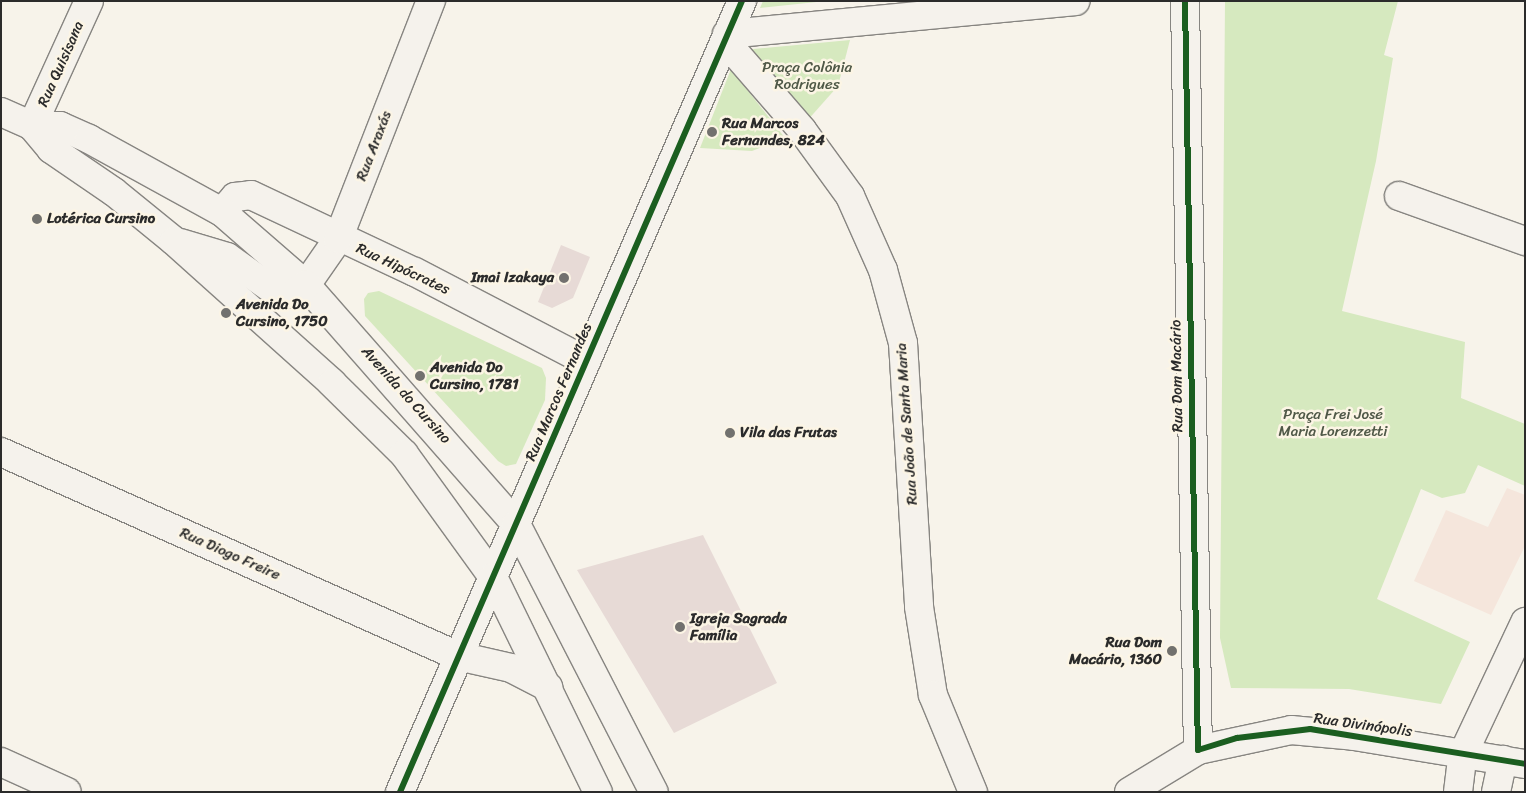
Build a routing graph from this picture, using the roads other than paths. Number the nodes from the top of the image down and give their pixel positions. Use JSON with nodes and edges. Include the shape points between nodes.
{"nodes":[{"id":1,"x":89,"y":1,"type":"edge"},
{"id":2,"x":431,"y":1,"type":"edge"},
{"id":3,"x":742,"y":1,"type":"edge"},
{"id":4,"x":1075,"y":1,"type":"edge"},
{"id":5,"x":1186,"y":1,"type":"edge"},
{"id":6,"x":726,"y":38,"type":"junction"},
{"id":7,"x":1,"y":112,"type":"edge"},
{"id":8,"x":32,"y":126,"type":"junction"},
{"id":9,"x":1399,"y":196,"type":"dead end"},
{"id":10,"x":222,"y":212,"type":"junction"},
{"id":11,"x":338,"y":239,"type":"junction"},
{"id":12,"x":1525,"y":240,"type":"edge"},
{"id":13,"x":174,"y":241,"type":"junction"},
{"id":14,"x":306,"y":285,"type":"junction"},
{"id":15,"x":586,"y":361,"type":"junction"},
{"id":16,"x":1,"y":452,"type":"edge"},
{"id":17,"x":516,"y":524,"type":"junction"},
{"id":18,"x":493,"y":577,"type":"junction"},
{"id":19,"x":1525,"y":622,"type":"edge"},
{"id":20,"x":458,"y":656,"type":"junction"},
{"id":21,"x":548,"y":687,"type":"junction"},
{"id":22,"x":1198,"y":750,"type":"junction"},
{"id":23,"x":1463,"y":754,"type":"junction"},
{"id":24,"x":1,"y":762,"type":"edge"},
{"id":25,"x":1514,"y":762,"type":"edge"},
{"id":26,"x":67,"y":792,"type":"edge"},
{"id":27,"x":400,"y":792,"type":"edge"},
{"id":28,"x":598,"y":792,"type":"edge"},
{"id":29,"x":654,"y":792,"type":"edge"},
{"id":30,"x":973,"y":792,"type":"edge"},
{"id":31,"x":1129,"y":792,"type":"edge"},
{"id":32,"x":1458,"y":792,"type":"edge"},
{"id":33,"x":1496,"y":792,"type":"edge"}],
"edges":[{"from":1,"to":8,"type":"street","name":"Rua Quisisana"},
{"from":2,"to":11,"type":"street","name":"Rua Araxás"},
{"from":3,"to":6,"type":"street","name":"Rua Marcos Fernandes"},
{"from":4,"to":6,"type":"street"},
{"from":5,"to":22,"type":"street","name":"Rua Dom Macário","via":[[1193,687]]},
{"from":6,"to":15,"type":"street","name":"Rua Marcos Fernandes"},
{"from":6,"to":30,"type":"street","name":"Rua João de Santa Maria","via":[[802,130],[850,196],[883,270],[903,342],[919,607],[934,695]]},
{"from":7,"to":8,"type":"street","name":"Avenida do Cursino"},
{"from":8,"to":10,"type":"street","name":"Avenida do Cursino","via":[[60,126],[89,139]]},
{"from":8,"to":13,"type":"street","name":"Avenida do Cursino","via":[[51,149],[114,192]]},
{"from":9,"to":12,"type":"street"},
{"from":10,"to":11,"type":"street","name":"Rua Hipócrates","via":[[235,197],[250,195]]},
{"from":10,"to":14,"type":"street","name":"Avenida do Cursino"},
{"from":11,"to":14,"type":"street","name":"Rua Araxás"},
{"from":11,"to":15,"type":"street","name":"Rua Hipócrates","via":[[415,272]]},
{"from":13,"to":14,"type":"street","via":[[227,257],[279,294],[293,294]]},
{"from":13,"to":18,"type":"street","name":"Avenida do Cursino","via":[[332,382],[404,454]]},
{"from":14,"to":17,"type":"street","name":"Avenida do Cursino"},
{"from":15,"to":17,"type":"street","name":"Rua Marcos Fernandes"},
{"from":16,"to":20,"type":"street","name":"Rua Diogo Freire"},
{"from":17,"to":18,"type":"street","name":"Rua Marcos Fernandes"},
{"from":17,"to":29,"type":"street","name":"Avenida do Cursino"},
{"from":18,"to":20,"type":"street","name":"Rua Marcos Fernandes"},
{"from":18,"to":21,"type":"street","name":"Avenida do Cursino"},
{"from":19,"to":23,"type":"street"},
{"from":20,"to":21,"type":"street","name":"Rua Diogo Freire","via":[[510,668]]},
{"from":20,"to":27,"type":"street","name":"Rua Marcos Fernandes"},
{"from":21,"to":28,"type":"street","name":"Avenida do Cursino"},
{"from":22,"to":23,"type":"street","name":"Rua Divinópolis","via":[[1237,738],[1310,729]]},
{"from":22,"to":31,"type":"street","name":"Rua Divinópolis"},
{"from":23,"to":25,"type":"street","name":"Rua Divinópolis"},
{"from":23,"to":32,"type":"street"},
{"from":24,"to":26,"type":"street"},
{"from":25,"to":33,"type":"street"}]}
